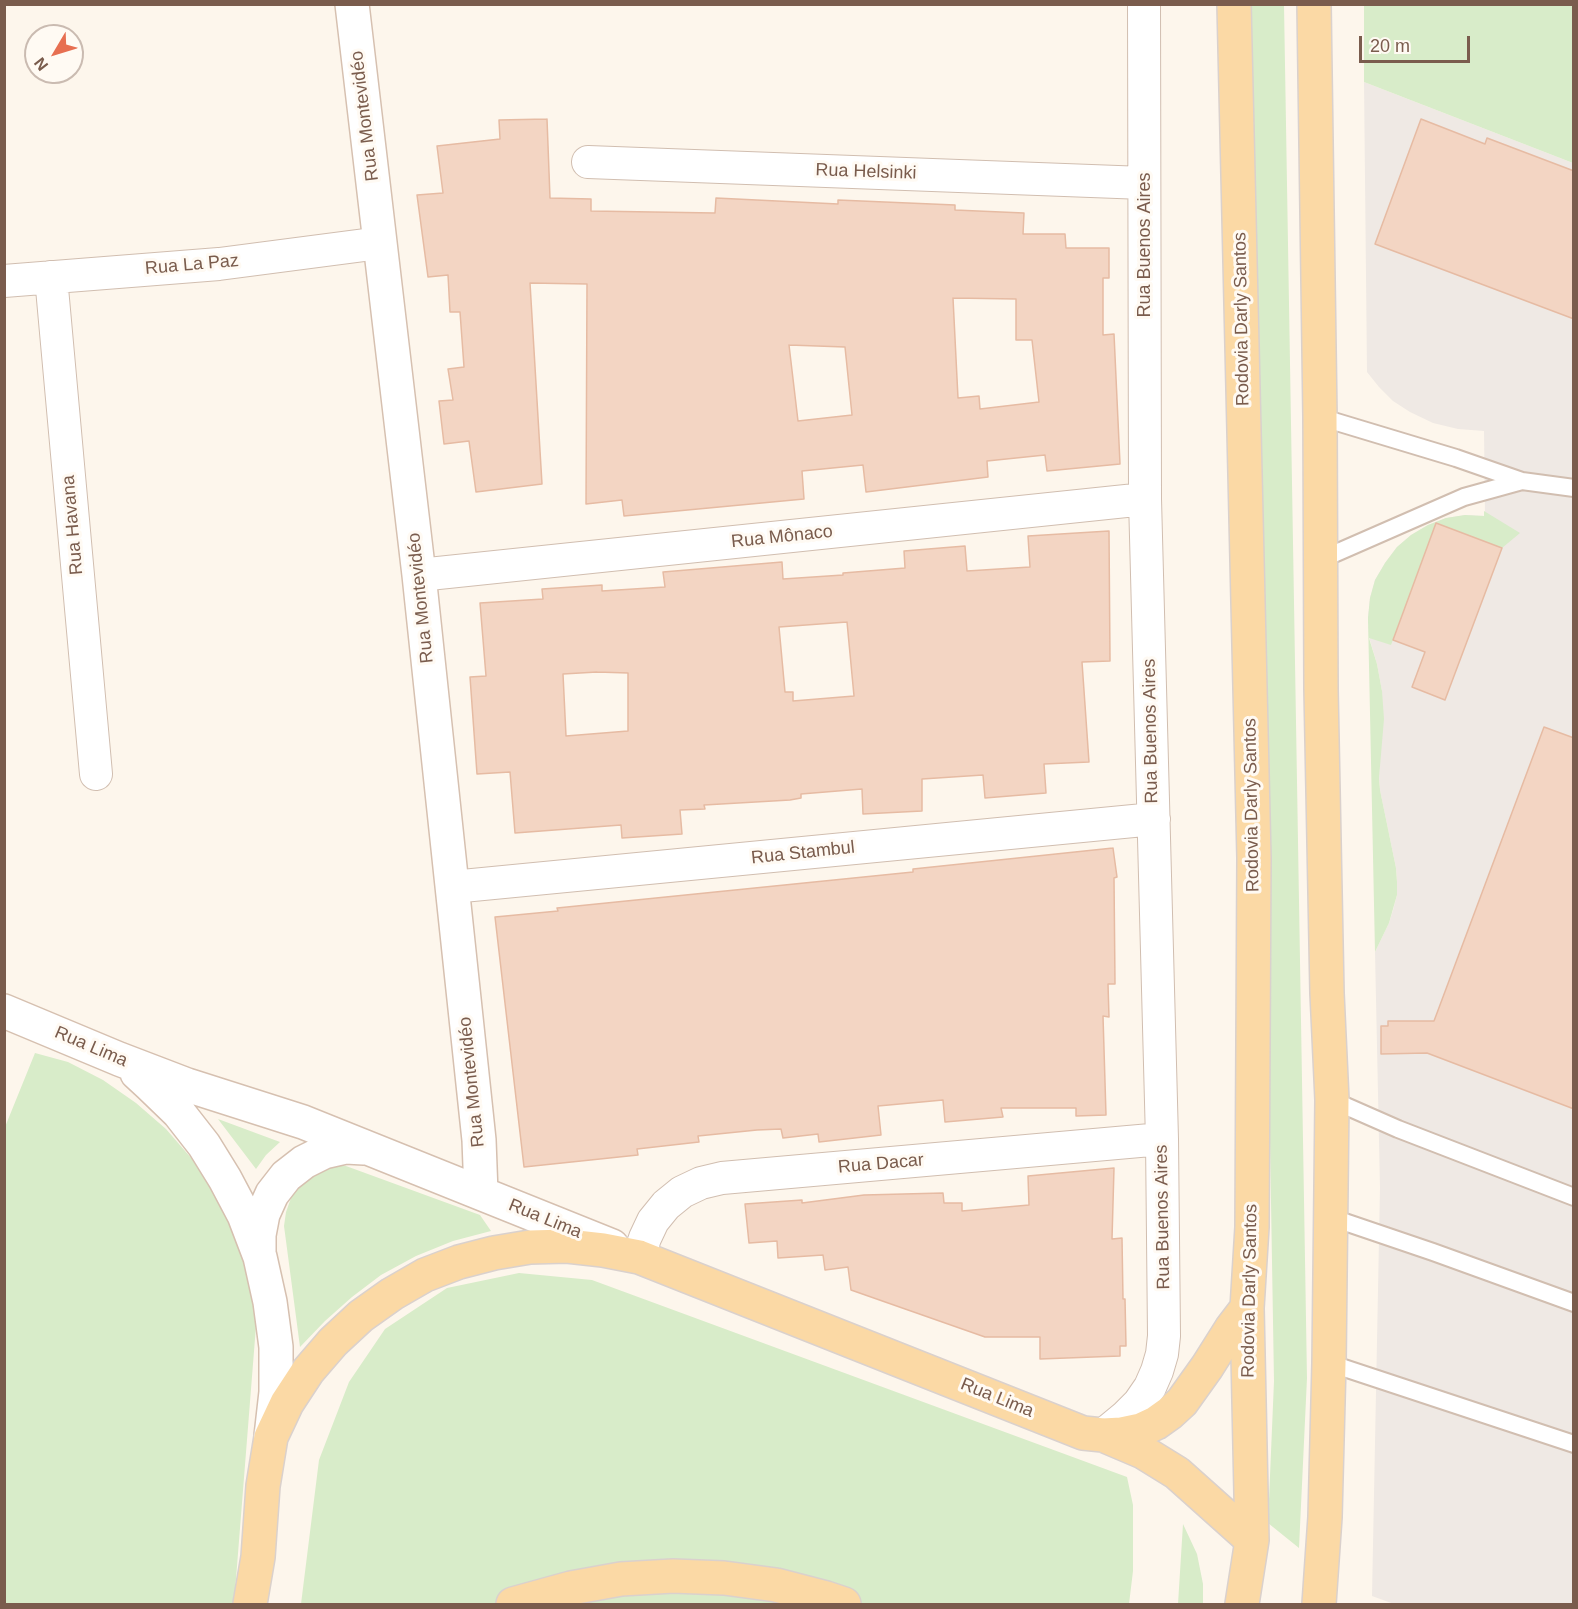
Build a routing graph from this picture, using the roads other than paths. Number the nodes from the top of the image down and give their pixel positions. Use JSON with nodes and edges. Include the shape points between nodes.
{"nodes":[{"id":1,"x":352,"y":4,"type":"edge"},
{"id":2,"x":1144,"y":4,"type":"edge"},
{"id":3,"x":1234,"y":4,"type":"edge"},
{"id":4,"x":1314,"y":4,"type":"edge"},
{"id":5,"x":588,"y":162,"type":"dead end"},
{"id":6,"x":1144,"y":183,"type":"junction"},
{"id":7,"x":380,"y":243,"type":"junction"},
{"id":8,"x":51,"y":277,"type":"junction"},
{"id":9,"x":4,"y":281,"type":"edge"},
{"id":10,"x":1320,"y":417,"type":"junction"},
{"id":11,"x":1522,"y":481,"type":"junction"},
{"id":12,"x":1574,"y":488,"type":"edge"},
{"id":13,"x":1145,"y":499,"type":"junction"},
{"id":14,"x":1320,"y":560,"type":"junction"},
{"id":15,"x":419,"y":575,"type":"junction"},
{"id":16,"x":96,"y":774,"type":"dead end"},
{"id":17,"x":1154,"y":819,"type":"junction"},
{"id":18,"x":452,"y":887,"type":"junction"},
{"id":19,"x":4,"y":1011,"type":"edge"},
{"id":20,"x":119,"y":1059,"type":"junction"},
{"id":21,"x":1332,"y":1100,"type":"junction"},
{"id":22,"x":1162,"y":1140,"type":"junction"},
{"id":23,"x":368,"y":1148,"type":"junction"},
{"id":24,"x":481,"y":1193,"type":"junction"},
{"id":25,"x":1574,"y":1197,"type":"edge"},
{"id":26,"x":1330,"y":1217,"type":"junction"},
{"id":27,"x":260,"y":1257,"type":"junction"},
{"id":28,"x":639,"y":1257,"type":"junction"},
{"id":29,"x":1574,"y":1303,"type":"edge"},
{"id":30,"x":1247,"y":1308,"type":"junction"},
{"id":31,"x":1329,"y":1363,"type":"junction"},
{"id":32,"x":1093,"y":1434,"type":"junction"},
{"id":33,"x":271,"y":1437,"type":"junction"},
{"id":34,"x":1574,"y":1444,"type":"edge"},
{"id":35,"x":1252,"y":1540,"type":"junction"},
{"id":36,"x":1320,"y":1604,"type":"edge"},
{"id":37,"x":250,"y":1605,"type":"edge"},
{"id":38,"x":513,"y":1605,"type":"edge"},
{"id":39,"x":844,"y":1605,"type":"edge"},
{"id":40,"x":1242,"y":1605,"type":"edge"}],
"edges":[{"from":1,"to":7,"type":"street","name":"Rua Montevidéo"},
{"from":2,"to":6,"type":"street","name":"Rua Buenos Aires"},
{"from":3,"to":30,"type":"main road","name":"Rodovia Darly Santos","via":[[1254,858]]},
{"from":4,"to":10,"type":"main road"},
{"from":5,"to":6,"type":"street","name":"Rua Helsinki"},
{"from":6,"to":13,"type":"street","name":"Rua Buenos Aires"},
{"from":7,"to":8,"type":"street","name":"Rua La Paz","via":[[219,264]]},
{"from":7,"to":15,"type":"street","name":"Rua Montevidéo"},
{"from":8,"to":9,"type":"street","name":"Rua La Paz"},
{"from":8,"to":16,"type":"street","name":"Rua Havana"},
{"from":10,"to":11,"type":"lane"},
{"from":10,"to":14,"type":"main road"},
{"from":11,"to":12,"type":"lane"},
{"from":11,"to":14,"type":"lane","via":[[1464,497]]},
{"from":13,"to":15,"type":"street","name":"Rua Mônaco"},
{"from":13,"to":17,"type":"street","name":"Rua Buenos Aires"},
{"from":14,"to":21,"type":"main road"},
{"from":15,"to":18,"type":"street","name":"Rua Montevidéo"},
{"from":17,"to":18,"type":"street","name":"Rua Stambul"},
{"from":17,"to":22,"type":"street","name":"Rua Buenos Aires"},
{"from":18,"to":24,"type":"street","name":"Rua Montevidéo","via":[[479,1140]]},
{"from":19,"to":20,"type":"street","name":"Rua Lima"},
{"from":20,"to":23,"type":"street","name":"Rua Lima"},
{"from":20,"to":27,"type":"street","via":[[179,1113],[204,1145],[244,1215]]},
{"from":21,"to":25,"type":"lane","via":[[1398,1130]]},
{"from":21,"to":26,"type":"main road"},
{"from":22,"to":28,"type":"street","name":"Rua Dacar","via":[[722,1178],[682,1192],[666,1205],[653,1221]]},
{"from":22,"to":32,"type":"street","name":"Rua Buenos Aires","via":[[1162,1354],[1150,1387],[1139,1403],[1126,1416]]},
{"from":23,"to":24,"type":"street","name":"Rua Lima"},
{"from":23,"to":27,"type":"street","via":[[324,1152],[286,1176],[263,1214]]},
{"from":24,"to":28,"type":"street","name":"Rua Lima"},
{"from":26,"to":29,"type":"lane"},
{"from":26,"to":31,"type":"main road"},
{"from":27,"to":33,"type":"street","via":[[276,1347]]},
{"from":28,"to":32,"type":"main road","name":"Rua Lima"},
{"from":28,"to":33,"type":"main road","via":[[567,1246],[530,1247],[459,1262],[425,1275],[361,1316],[333,1342],[287,1403]]},
{"from":30,"to":32,"type":"main road","via":[[1182,1402],[1170,1413],[1141,1430]]},
{"from":30,"to":35,"type":"main road","name":"Rodovia Darly Santos"},
{"from":31,"to":34,"type":"lane"},
{"from":31,"to":36,"type":"main road"},
{"from":32,"to":35,"type":"main road","name":"Rua Lima","via":[[1143,1452],[1178,1473]]},
{"from":33,"to":37,"type":"main road"},
{"from":35,"to":40,"type":"main road","name":"Rodovia Darly Santos"},
{"from":38,"to":39,"type":"main road","via":[[571,1588],[621,1579],[673,1576],[776,1585]]}]}
